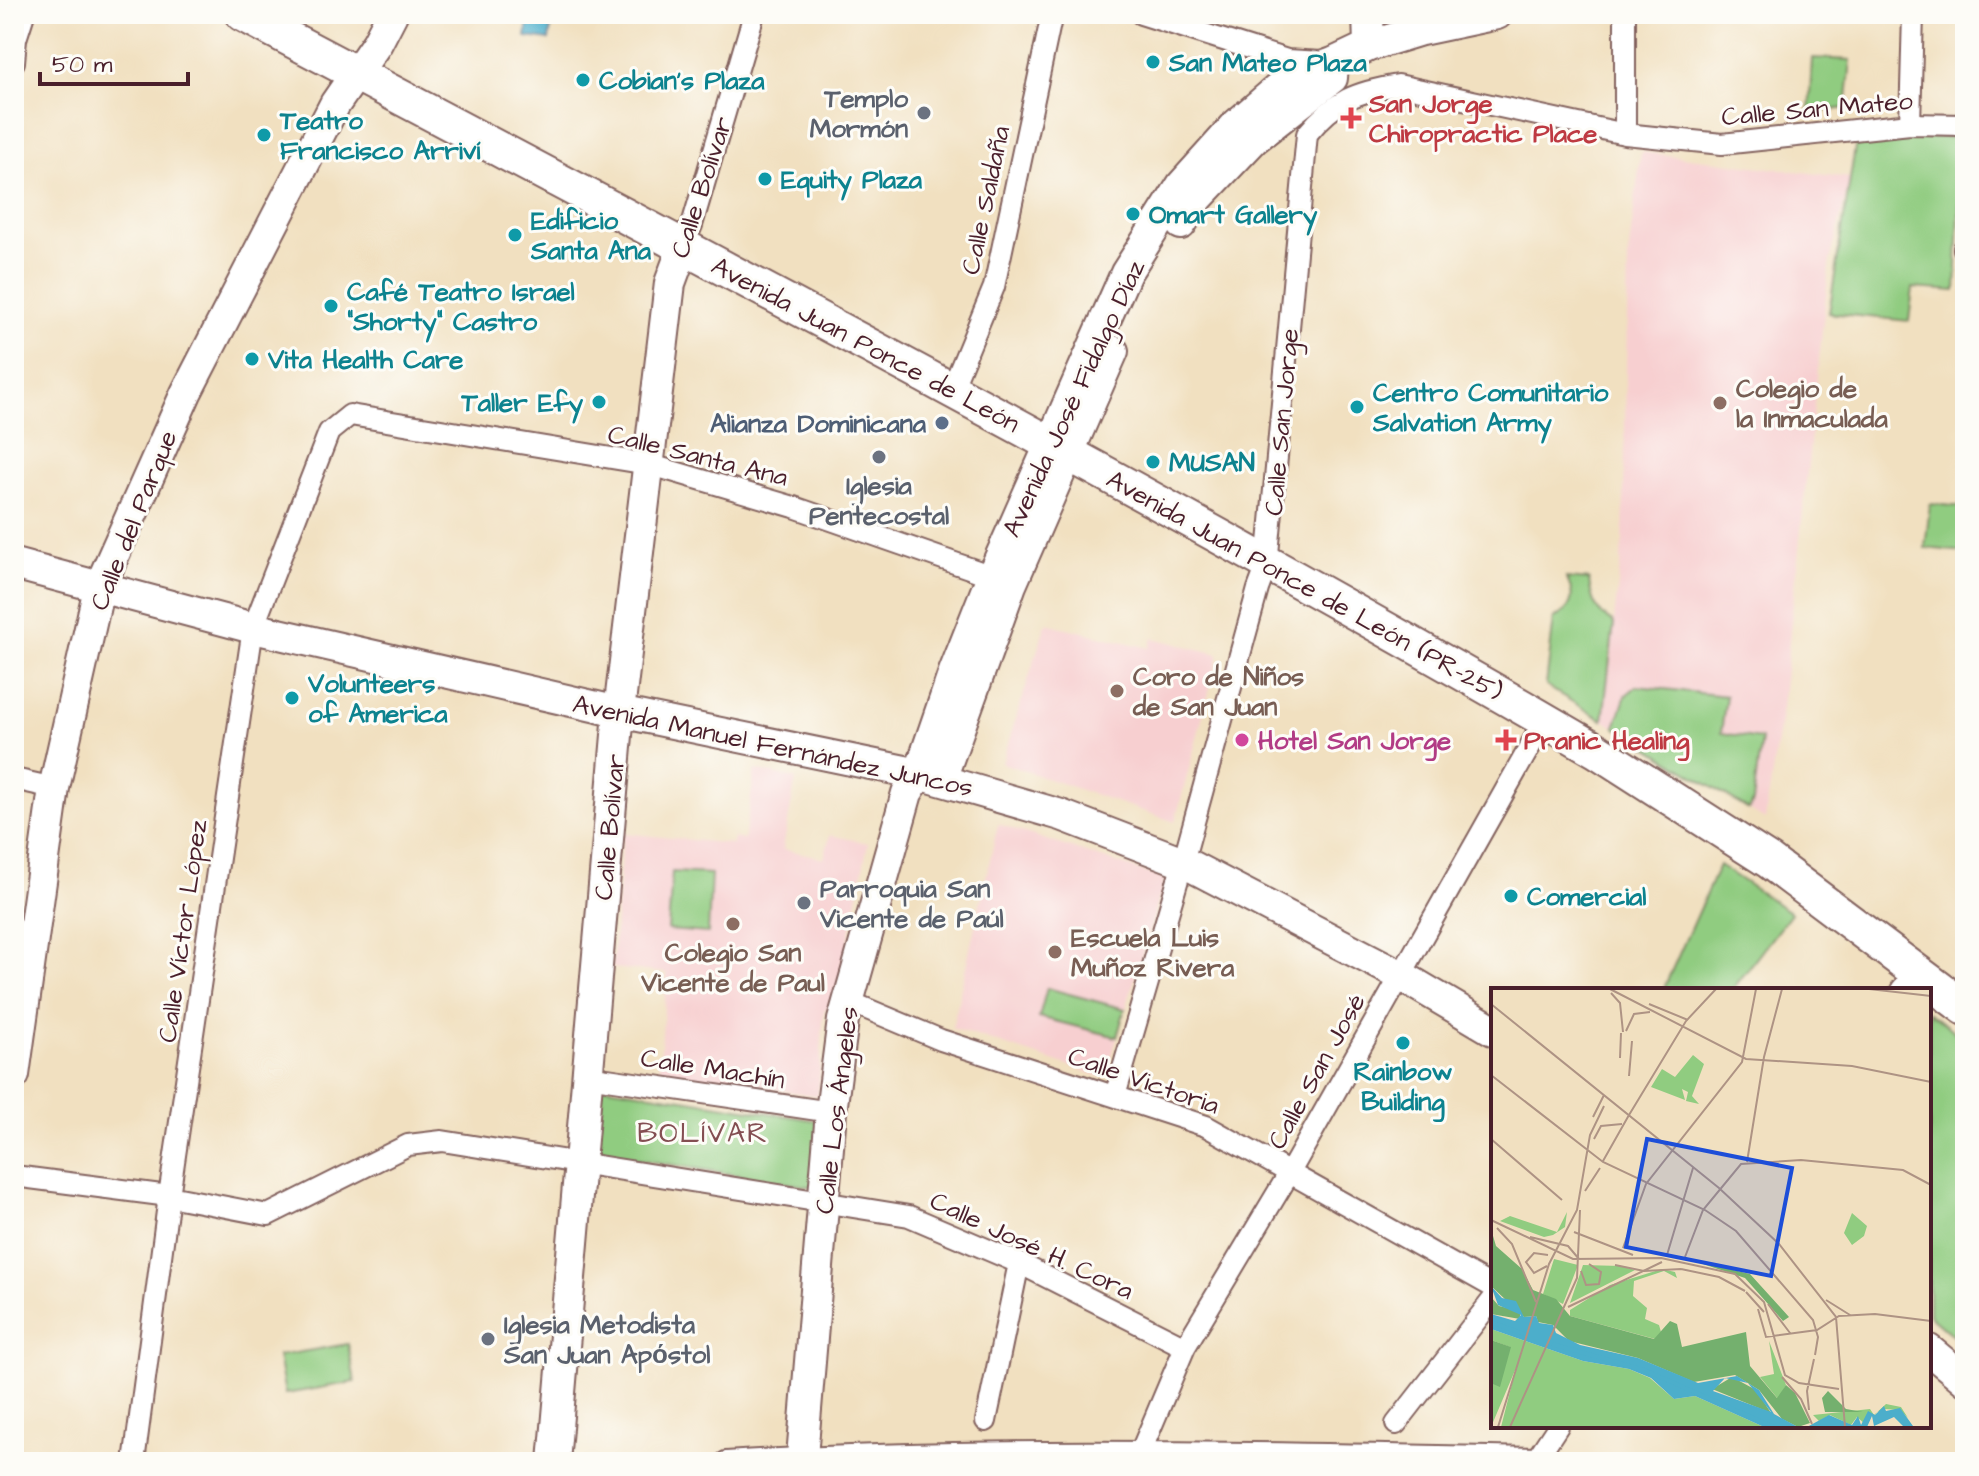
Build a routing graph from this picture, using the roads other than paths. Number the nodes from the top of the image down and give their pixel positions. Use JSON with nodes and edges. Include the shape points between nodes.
{"nodes":[{"id":1,"x":24,"y":14,"type":"edge"},
{"id":2,"x":243,"y":14,"type":"edge"},
{"id":3,"x":392,"y":14,"type":"edge"},
{"id":4,"x":754,"y":14,"type":"edge"},
{"id":5,"x":1052,"y":14,"type":"edge"},
{"id":6,"x":1141,"y":14,"type":"edge"},
{"id":7,"x":1368,"y":14,"type":"edge"},
{"id":8,"x":1497,"y":14,"type":"edge"},
{"id":9,"x":1625,"y":14,"type":"edge"},
{"id":10,"x":1913,"y":14,"type":"edge"},
{"id":11,"x":1369,"y":46,"type":"junction"},
{"id":12,"x":14,"y":62,"type":"edge"},
{"id":13,"x":1333,"y":63,"type":"junction"},
{"id":14,"x":357,"y":74,"type":"junction"},
{"id":15,"x":1362,"y":91,"type":"joint"},
{"id":16,"x":1910,"y":124,"type":"junction"},
{"id":17,"x":1965,"y":125,"type":"edge"},
{"id":18,"x":1625,"y":134,"type":"junction"},
{"id":19,"x":684,"y":245,"type":"junction"},
{"id":20,"x":951,"y":391,"type":"junction"},
{"id":21,"x":337,"y":423,"type":"joint"},
{"id":22,"x":1060,"y":448,"type":"junction"},
{"id":23,"x":648,"y":464,"type":"junction"},
{"id":24,"x":14,"y":564,"type":"edge"},
{"id":25,"x":1267,"y":565,"type":"junction"},
{"id":26,"x":992,"y":576,"type":"junction"},
{"id":27,"x":99,"y":588,"type":"junction"},
{"id":28,"x":253,"y":628,"type":"junction"},
{"id":29,"x":619,"y":712,"type":"junction"},
{"id":30,"x":1545,"y":720,"type":"junction"},
{"id":31,"x":930,"y":777,"type":"junction"},
{"id":32,"x":14,"y":779,"type":"edge"},
{"id":33,"x":54,"y":788,"type":"junction"},
{"id":34,"x":1183,"y":862,"type":"junction"},
{"id":35,"x":1400,"y":975,"type":"junction"},
{"id":36,"x":1909,"y":980,"type":"edge"},
{"id":37,"x":20,"y":988,"type":"edge"},
{"id":38,"x":1962,"y":999,"type":"edge"},
{"id":39,"x":848,"y":1001,"type":"junction"},
{"id":40,"x":1491,"y":1029,"type":"edge"},
{"id":41,"x":14,"y":1075,"type":"edge"},
{"id":42,"x":587,"y":1076,"type":"junction"},
{"id":43,"x":1115,"y":1096,"type":"junction"},
{"id":44,"x":831,"y":1112,"type":"junction"},
{"id":45,"x":579,"y":1162,"type":"junction"},
{"id":46,"x":1290,"y":1172,"type":"junction"},
{"id":47,"x":14,"y":1176,"type":"edge"},
{"id":48,"x":169,"y":1196,"type":"junction"},
{"id":49,"x":824,"y":1204,"type":"junction"},
{"id":50,"x":1019,"y":1263,"type":"junction"},
{"id":51,"x":1491,"y":1286,"type":"edge"},
{"id":52,"x":1491,"y":1302,"type":"edge"},
{"id":53,"x":1185,"y":1347,"type":"junction"},
{"id":54,"x":1931,"y":1352,"type":"edge"},
{"id":55,"x":1965,"y":1380,"type":"edge"},
{"id":56,"x":986,"y":1421,"type":"dead end"},
{"id":57,"x":1396,"y":1424,"type":"dead end"},
{"id":58,"x":1557,"y":1428,"type":"edge"},
{"id":59,"x":1141,"y":1451,"type":"junction"},
{"id":60,"x":802,"y":1460,"type":"edge"},
{"id":61,"x":1545,"y":1460,"type":"edge"},
{"id":62,"x":134,"y":1462,"type":"edge"},
{"id":63,"x":554,"y":1462,"type":"edge"},
{"id":64,"x":726,"y":1462,"type":"edge"}],
"edges":[{"from":1,"to":12,"type":"street"},
{"from":2,"to":14,"type":"main road"},
{"from":3,"to":14,"type":"street","name":"Calle del Parque"},
{"from":4,"to":19,"type":"street","name":"Calle Bolívar"},
{"from":5,"to":20,"type":"street","name":"Calle Saldaña","via":[[994,287]]},
{"from":6,"to":13,"type":"street","via":[[1287,60]]},
{"from":7,"to":11,"type":"street"},
{"from":8,"to":11,"type":"street","name":"Avenida José Fidalgo Díaz"},
{"from":9,"to":18,"type":"street"},
{"from":10,"to":16,"type":"street"},
{"from":11,"to":13,"type":"street","name":"Avenida José Fidalgo Díaz"},
{"from":13,"to":22,"type":"street","name":"Avenida José Fidalgo Díaz","via":[[1289,79],[1237,124],[1182,185],[1126,273]]},
{"from":14,"to":19,"type":"main road"},
{"from":14,"to":27,"type":"street","name":"Calle del Parque","via":[[335,104],[186,393]]},
{"from":15,"to":18,"type":"street","name":"Calle San Mateo","via":[[1398,85]]},
{"from":15,"to":25,"type":"street","name":"Calle San Jorge","via":[[1324,113],[1307,134]]},
{"from":16,"to":17,"type":"street","name":"Calle San Mateo"},
{"from":16,"to":18,"type":"street","name":"Calle San Mateo","via":[[1722,144]]},
{"from":19,"to":20,"type":"main road","name":"Avenida Juan Ponce de León"},
{"from":19,"to":23,"type":"street","name":"Calle Bolívar","via":[[670,283]]},
{"from":20,"to":22,"type":"main road","name":"Avenida Juan Ponce de León"},
{"from":21,"to":23,"type":"street","name":"Calle Santa Ana","via":[[350,415]]},
{"from":21,"to":28,"type":"street","name":"Calle Víctor López"},
{"from":22,"to":25,"type":"main road","name":"Avenida Juan Ponce de León (PR-25)"},
{"from":22,"to":26,"type":"street","name":"Avenida José Fidalgo Díaz"},
{"from":22,"to":31,"type":"street","name":"Avenida José Fidalgo Díaz","via":[[1011,585]]},
{"from":23,"to":26,"type":"street","name":"Calle Santa Ana","via":[[794,507]]},
{"from":23,"to":29,"type":"street","name":"Calle Bolívar"},
{"from":24,"to":27,"type":"street","name":"Avenida Manuel Fernández Juncos"},
{"from":25,"to":30,"type":"main road","name":"Avenida Juan Ponce de León (PR-25)"},
{"from":25,"to":34,"type":"street","name":"Calle San Jorge"},
{"from":26,"to":31,"type":"street","name":"Avenida José Fidalgo Díaz","via":[[954,672]]},
{"from":27,"to":28,"type":"street","name":"Avenida Manuel Fernández Juncos"},
{"from":27,"to":33,"type":"street","name":"Calle del Parque"},
{"from":28,"to":29,"type":"street","name":"Avenida Manuel Fernández Juncos"},
{"from":28,"to":48,"type":"street","name":"Calle Víctor López"},
{"from":29,"to":31,"type":"street","name":"Avenida Manuel Fernández Juncos"},
{"from":29,"to":42,"type":"street","name":"Calle Bolívar"},
{"from":30,"to":35,"type":"street","name":"Calle San José"},
{"from":30,"to":36,"type":"main road","name":"Avenida Juan Ponce de León (PR-25)","via":[[1769,861]]},
{"from":31,"to":34,"type":"street","name":"Avenida Manuel Fernández Juncos","via":[[1061,815]]},
{"from":31,"to":39,"type":"street","name":"Calle Los Ángeles","via":[[907,793]]},
{"from":32,"to":33,"type":"street"},
{"from":33,"to":37,"type":"street","name":"Calle del Parque"},
{"from":34,"to":35,"type":"street","name":"Avenida Manuel Fernández Juncos"},
{"from":34,"to":43,"type":"street","name":"Calle San Jorge"},
{"from":35,"to":40,"type":"street","name":"Avenida Manuel Fernández Juncos"},
{"from":35,"to":46,"type":"street","name":"Calle San José"},
{"from":36,"to":38,"type":"main road"},
{"from":37,"to":41,"type":"street","name":"Calle del Parque"},
{"from":39,"to":43,"type":"street","name":"Calle Victoria","via":[[941,1040]]},
{"from":39,"to":44,"type":"street","name":"Calle Los Ángeles"},
{"from":42,"to":44,"type":"street","name":"Calle Machín"},
{"from":42,"to":45,"type":"street","name":"Calle Bolívar"},
{"from":43,"to":46,"type":"street","name":"Calle Victoria","via":[[1206,1126]]},
{"from":44,"to":49,"type":"street","name":"Calle Los Ángeles"},
{"from":45,"to":48,"type":"street","name":"Calle José H. Cora","via":[[439,1141],[408,1145],[268,1215]]},
{"from":45,"to":49,"type":"street","name":"Calle José H. Cora"},
{"from":45,"to":63,"type":"street","name":"Calle Bolívar"},
{"from":46,"to":51,"type":"street","name":"Calle Victoria"},
{"from":46,"to":53,"type":"street","name":"Calle San José"},
{"from":47,"to":48,"type":"street","name":"Calle José H. Cora"},
{"from":48,"to":62,"type":"street","name":"Calle Víctor López"},
{"from":49,"to":50,"type":"street","name":"Calle José H. Cora","via":[[909,1216]]},
{"from":49,"to":60,"type":"street","name":"Calle Los Ángeles"},
{"from":50,"to":53,"type":"street","name":"Calle José H. Cora"},
{"from":50,"to":56,"type":"street"},
{"from":52,"to":57,"type":"street"},
{"from":53,"to":59,"type":"street","name":"Calle San José"},
{"from":54,"to":55,"type":"street"},
{"from":58,"to":61,"type":"street"},
{"from":59,"to":60,"type":"street"},
{"from":59,"to":61,"type":"street"},
{"from":60,"to":64,"type":"street"}]}
